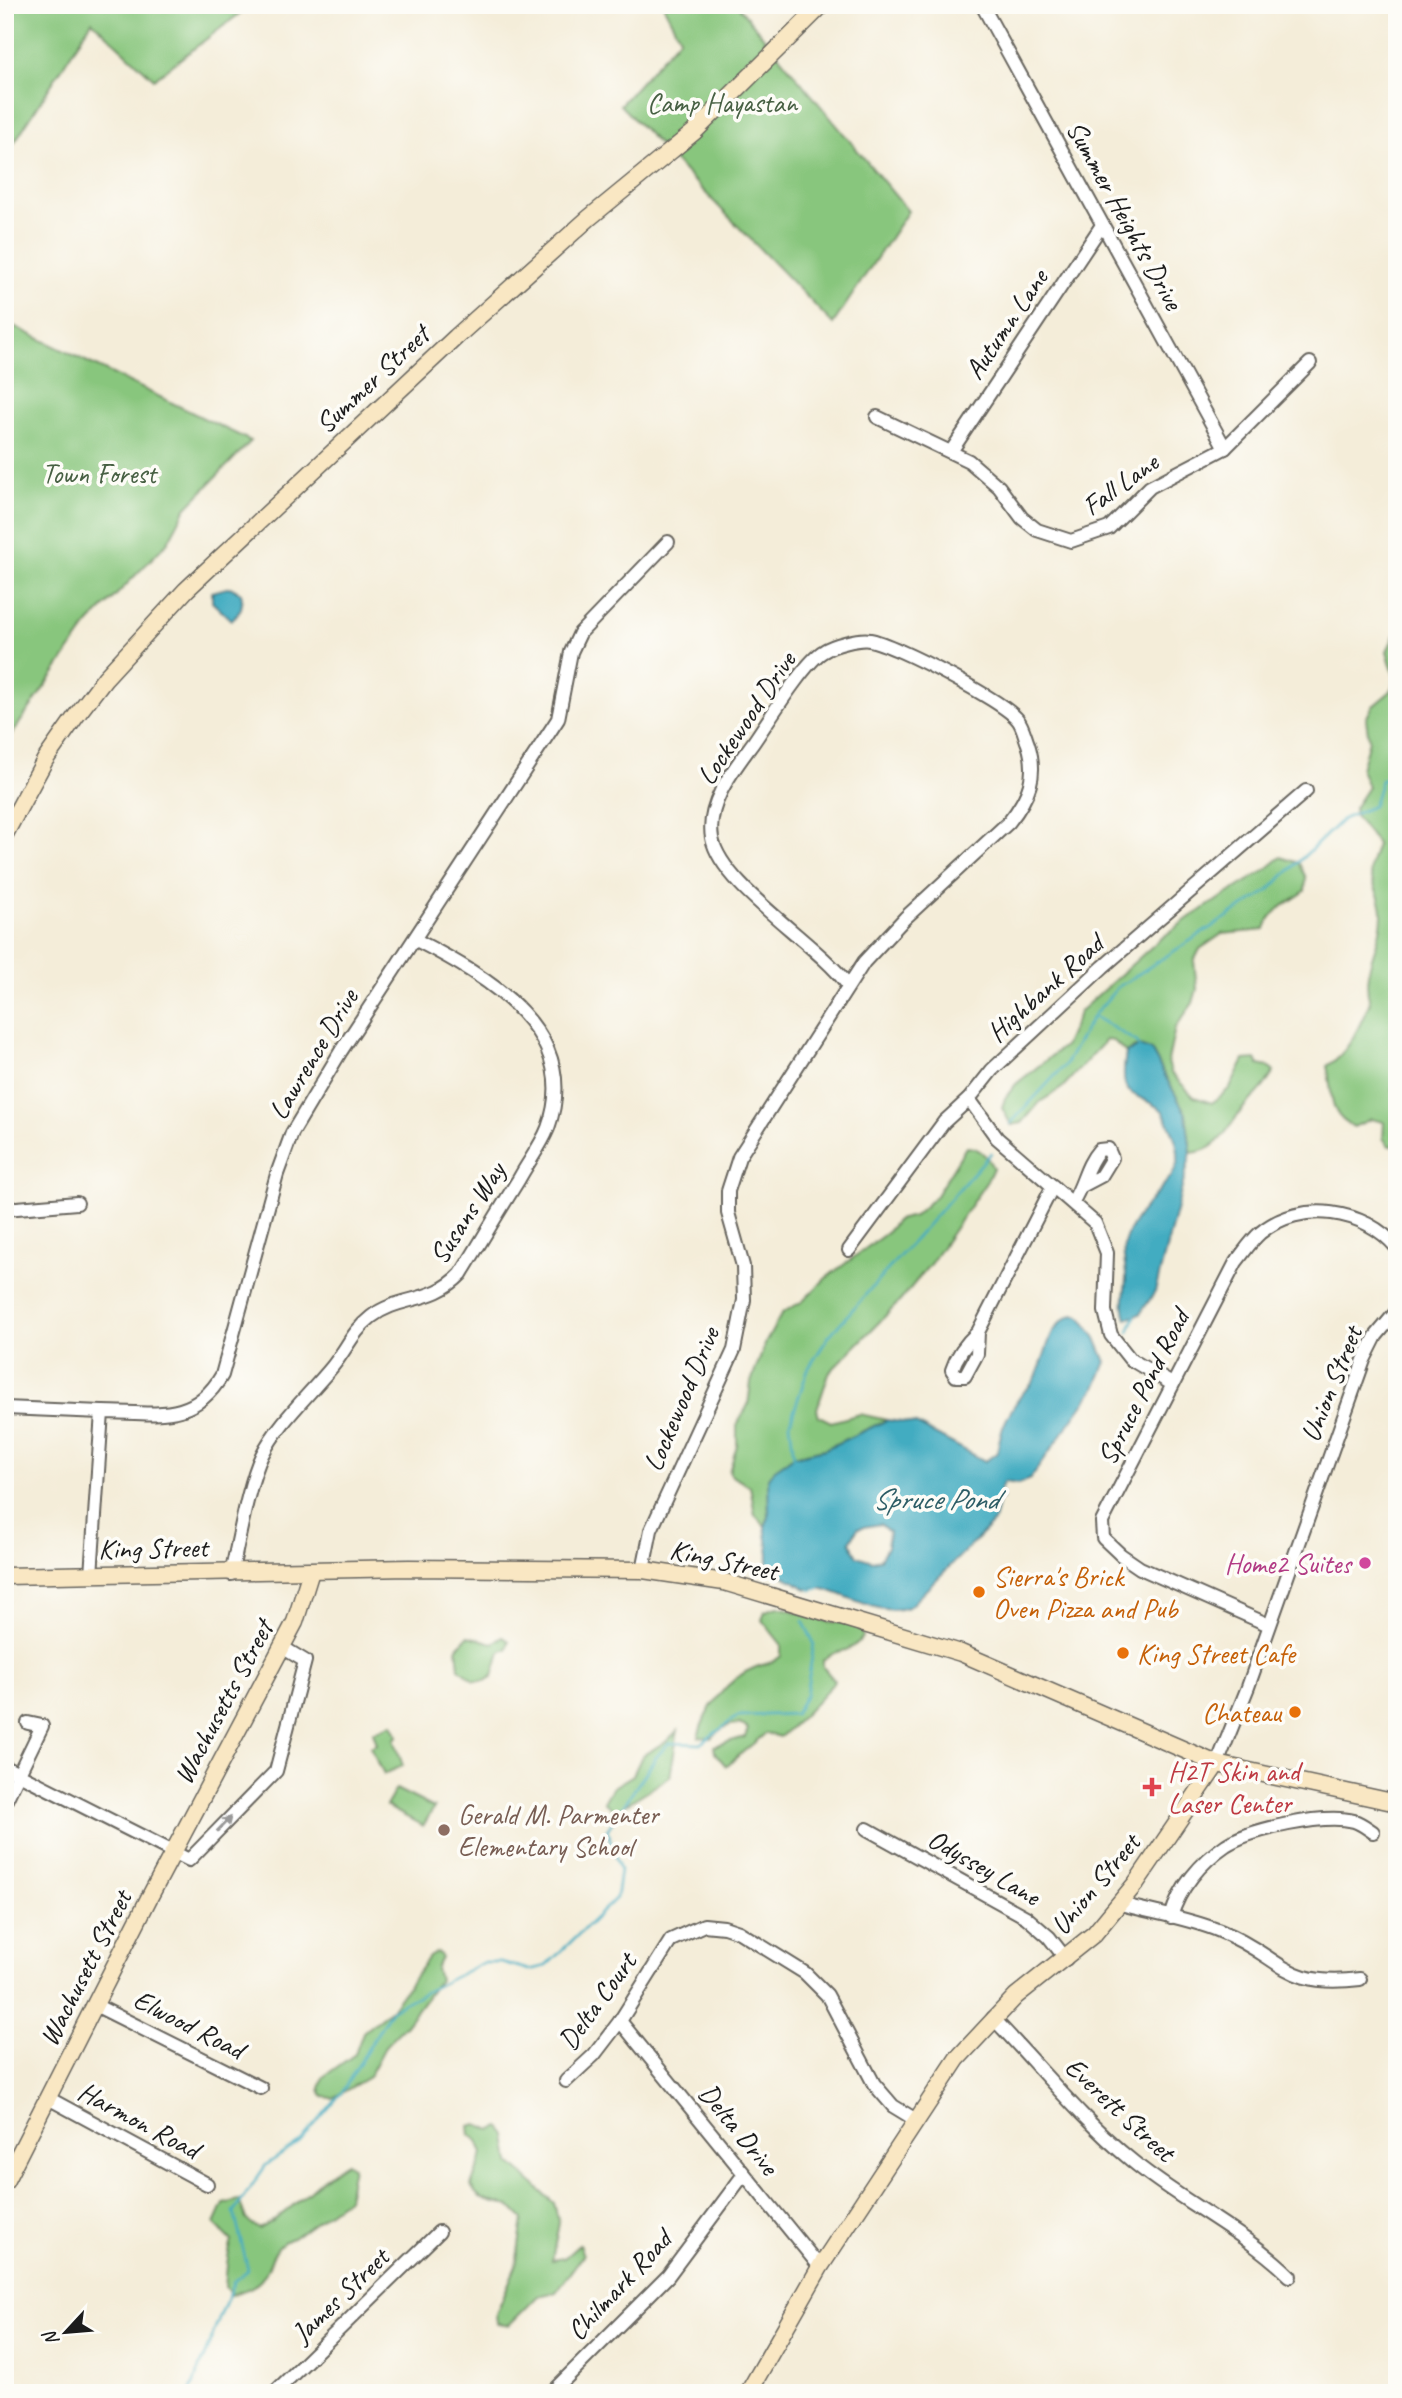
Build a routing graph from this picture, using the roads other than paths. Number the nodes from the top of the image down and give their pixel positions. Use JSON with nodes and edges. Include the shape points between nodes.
{"nodes":[{"id":1,"x":822,"y":5,"type":"edge"},
{"id":2,"x":982,"y":5,"type":"edge"},
{"id":3,"x":1102,"y":225,"type":"junction"},
{"id":4,"x":1310,"y":363,"type":"dead end"},
{"id":5,"x":877,"y":417,"type":"dead end"},
{"id":6,"x":1225,"y":448,"type":"junction"},
{"id":7,"x":952,"y":450,"type":"junction"},
{"id":8,"x":668,"y":542,"type":"dead end"},
{"id":9,"x":1306,"y":791,"type":"dead end"},
{"id":10,"x":5,"y":834,"type":"edge"},
{"id":11,"x":416,"y":940,"type":"junction"},
{"id":12,"x":847,"y":985,"type":"junction"},
{"id":13,"x":969,"y":1100,"type":"junction"},
{"id":14,"x":1053,"y":1186,"type":"junction"},
{"id":15,"x":1082,"y":1186,"type":"dead end"},
{"id":16,"x":1073,"y":1201,"type":"junction"},
{"id":17,"x":77,"y":1203,"type":"dead end"},
{"id":18,"x":5,"y":1209,"type":"edge"},
{"id":19,"x":1397,"y":1248,"type":"edge"},
{"id":20,"x":849,"y":1250,"type":"dead end"},
{"id":21,"x":1397,"y":1311,"type":"edge"},
{"id":22,"x":978,"y":1332,"type":"dead end"},
{"id":23,"x":1172,"y":1384,"type":"junction"},
{"id":24,"x":5,"y":1408,"type":"edge"},
{"id":25,"x":102,"y":1412,"type":"junction"},
{"id":26,"x":643,"y":1570,"type":"junction"},
{"id":27,"x":311,"y":1571,"type":"junction"},
{"id":28,"x":230,"y":1574,"type":"junction"},
{"id":29,"x":91,"y":1575,"type":"junction"},
{"id":30,"x":5,"y":1576,"type":"edge"},
{"id":31,"x":1269,"y":1625,"type":"junction"},
{"id":32,"x":282,"y":1647,"type":"junction"},
{"id":33,"x":28,"y":1723,"type":"dead end"},
{"id":34,"x":1217,"y":1764,"type":"junction"},
{"id":35,"x":5,"y":1767,"type":"edge"},
{"id":36,"x":20,"y":1774,"type":"junction"},
{"id":37,"x":5,"y":1802,"type":"edge"},
{"id":38,"x":1397,"y":1803,"type":"edge"},
{"id":39,"x":867,"y":1829,"type":"dead end"},
{"id":40,"x":1373,"y":1832,"type":"dead end"},
{"id":41,"x":173,"y":1853,"type":"junction"},
{"id":42,"x":1121,"y":1904,"type":"junction"},
{"id":43,"x":1171,"y":1917,"type":"junction"},
{"id":44,"x":1066,"y":1959,"type":"junction"},
{"id":45,"x":1360,"y":1979,"type":"dead end"},
{"id":46,"x":95,"y":2005,"type":"junction"},
{"id":47,"x":993,"y":2018,"type":"junction"},
{"id":48,"x":620,"y":2021,"type":"junction"},
{"id":49,"x":566,"y":2081,"type":"dead end"},
{"id":50,"x":261,"y":2088,"type":"dead end"},
{"id":51,"x":48,"y":2098,"type":"junction"},
{"id":52,"x":916,"y":2120,"type":"junction"},
{"id":53,"x":744,"y":2174,"type":"junction"},
{"id":54,"x":5,"y":2182,"type":"edge"},
{"id":55,"x":207,"y":2184,"type":"dead end"},
{"id":56,"x":439,"y":2232,"type":"dead end"},
{"id":57,"x":820,"y":2267,"type":"junction"},
{"id":58,"x":1290,"y":2276,"type":"dead end"},
{"id":59,"x":274,"y":2393,"type":"edge"},
{"id":60,"x":551,"y":2393,"type":"edge"},
{"id":61,"x":747,"y":2393,"type":"edge"}],
"edges":[{"from":1,"to":10,"type":"main road","name":"Summer Street","via":[[694,132],[589,218],[186,590],[76,716]]},
{"from":2,"to":3,"type":"street","name":"Summer Heights Drive"},
{"from":3,"to":6,"type":"street","name":"Summer Heights Drive"},
{"from":3,"to":7,"type":"street","name":"Autumn Lane"},
{"from":4,"to":6,"type":"street","name":"Fall Lane"},
{"from":5,"to":7,"type":"street","name":"Fall Lane"},
{"from":6,"to":7,"type":"street","name":"Fall Lane","via":[[1150,487],[1108,528],[1071,541],[1037,530],[987,474]]},
{"from":8,"to":11,"type":"street","name":"Lawrence Drive","via":[[580,633],[571,652],[558,719]]},
{"from":9,"to":13,"type":"street","name":"Highbank Road","via":[[1070,997],[992,1070]]},
{"from":11,"to":25,"type":"street","name":"Lawrence Drive","via":[[292,1133],[222,1374],[212,1392],[176,1412]]},
{"from":11,"to":28,"type":"street","name":"Susans Way","via":[[514,1002],[534,1024],[556,1073],[548,1128],[461,1275],[441,1291],[382,1309],[369,1318],[276,1433],[256,1468]]},
{"from":12,"to":12,"type":"street","name":"Lockewood Drive","via":[[905,918],[1009,822],[1022,806],[1033,772],[1018,719],[964,682],[866,639],[823,651],[793,685],[715,802],[712,837],[722,860],[746,888],[834,966]]},
{"from":12,"to":26,"type":"street","name":"Lockewood Drive","via":[[728,1184],[728,1213],[743,1266],[744,1300],[734,1350],[651,1530]]},
{"from":13,"to":14,"type":"street","via":[[990,1130]]},
{"from":13,"to":20,"type":"street","name":"Highbank Road","via":[[944,1122]]},
{"from":14,"to":16,"type":"street"},
{"from":14,"to":22,"type":"street"},
{"from":15,"to":16,"type":"street"},
{"from":16,"to":23,"type":"street","via":[[1095,1223],[1105,1245],[1105,1311],[1111,1335],[1130,1359]]},
{"from":17,"to":18,"type":"street"},
{"from":19,"to":23,"type":"street","name":"Spruce Pond Road","via":[[1368,1223],[1341,1214],[1310,1213],[1267,1228],[1236,1262]]},
{"from":21,"to":31,"type":"street","name":"Union Street","via":[[1364,1360]]},
{"from":23,"to":31,"type":"street","name":"Spruce Pond Road","via":[[1105,1514],[1101,1533],[1129,1562]]},
{"from":24,"to":25,"type":"street","name":"Lawrence Drive"},
{"from":25,"to":29,"type":"street"},
{"from":26,"to":27,"type":"main road","name":"King Street"},
{"from":26,"to":34,"type":"main road","name":"King Street","via":[[724,1582],[961,1653]]},
{"from":27,"to":28,"type":"main road","name":"King Street"},
{"from":27,"to":32,"type":"main road","name":"Wachusetts Street"},
{"from":28,"to":29,"type":"main road","name":"King Street"},
{"from":29,"to":30,"type":"main road","name":"King Street"},
{"from":31,"to":34,"type":"street","name":"Union Street"},
{"from":32,"to":41,"type":"main road","name":"Wachusetts Street"},
{"from":41,"to":32,"type":"street","one_way":true,"via":[[189,1860],[276,1771],[305,1661]]},
{"from":33,"to":36,"type":"street","via":[[42,1726]]},
{"from":34,"to":38,"type":"main road","name":"King Street"},
{"from":34,"to":42,"type":"main road","name":"Union Street"},
{"from":35,"to":36,"type":"street"},
{"from":36,"to":37,"type":"street"},
{"from":36,"to":41,"type":"street"},
{"from":39,"to":44,"type":"street","name":"Odyssey Lane","via":[[1026,1917]]},
{"from":40,"to":43,"type":"street","via":[[1354,1821],[1315,1821],[1232,1842],[1194,1874]]},
{"from":41,"to":46,"type":"main road","name":"Wachusett Street"},
{"from":42,"to":43,"type":"street"},
{"from":42,"to":44,"type":"main road","name":"Union Street"},
{"from":43,"to":45,"type":"street","via":[[1223,1932],[1303,1979],[1331,1983]]},
{"from":44,"to":47,"type":"main road","name":"Union Street"},
{"from":46,"to":50,"type":"street","name":"Elwood Road"},
{"from":46,"to":51,"type":"main road","name":"Wachusett Street"},
{"from":47,"to":52,"type":"main road","name":"Union Street","via":[[957,2059]]},
{"from":47,"to":58,"type":"street","name":"Everett Street","via":[[1119,2150],[1248,2240]]},
{"from":48,"to":49,"type":"street","name":"Delta Court"},
{"from":48,"to":52,"type":"street","name":"Delta Court","via":[[664,1948],[684,1933],[704,1925],[739,1932],[805,1973],[827,1995],[874,2084],[893,2106]]},
{"from":48,"to":53,"type":"street","name":"Delta Drive"},
{"from":51,"to":54,"type":"main road","name":"Wachusett Street"},
{"from":51,"to":55,"type":"street","name":"Harmon Road"},
{"from":52,"to":57,"type":"main road","name":"Union Street"},
{"from":53,"to":57,"type":"street","name":"Delta Drive"},
{"from":53,"to":60,"type":"street","name":"Chilmark Road","via":[[668,2276]]},
{"from":56,"to":59,"type":"street","name":"James Street"},
{"from":57,"to":61,"type":"main road","name":"Union Street"}]}
